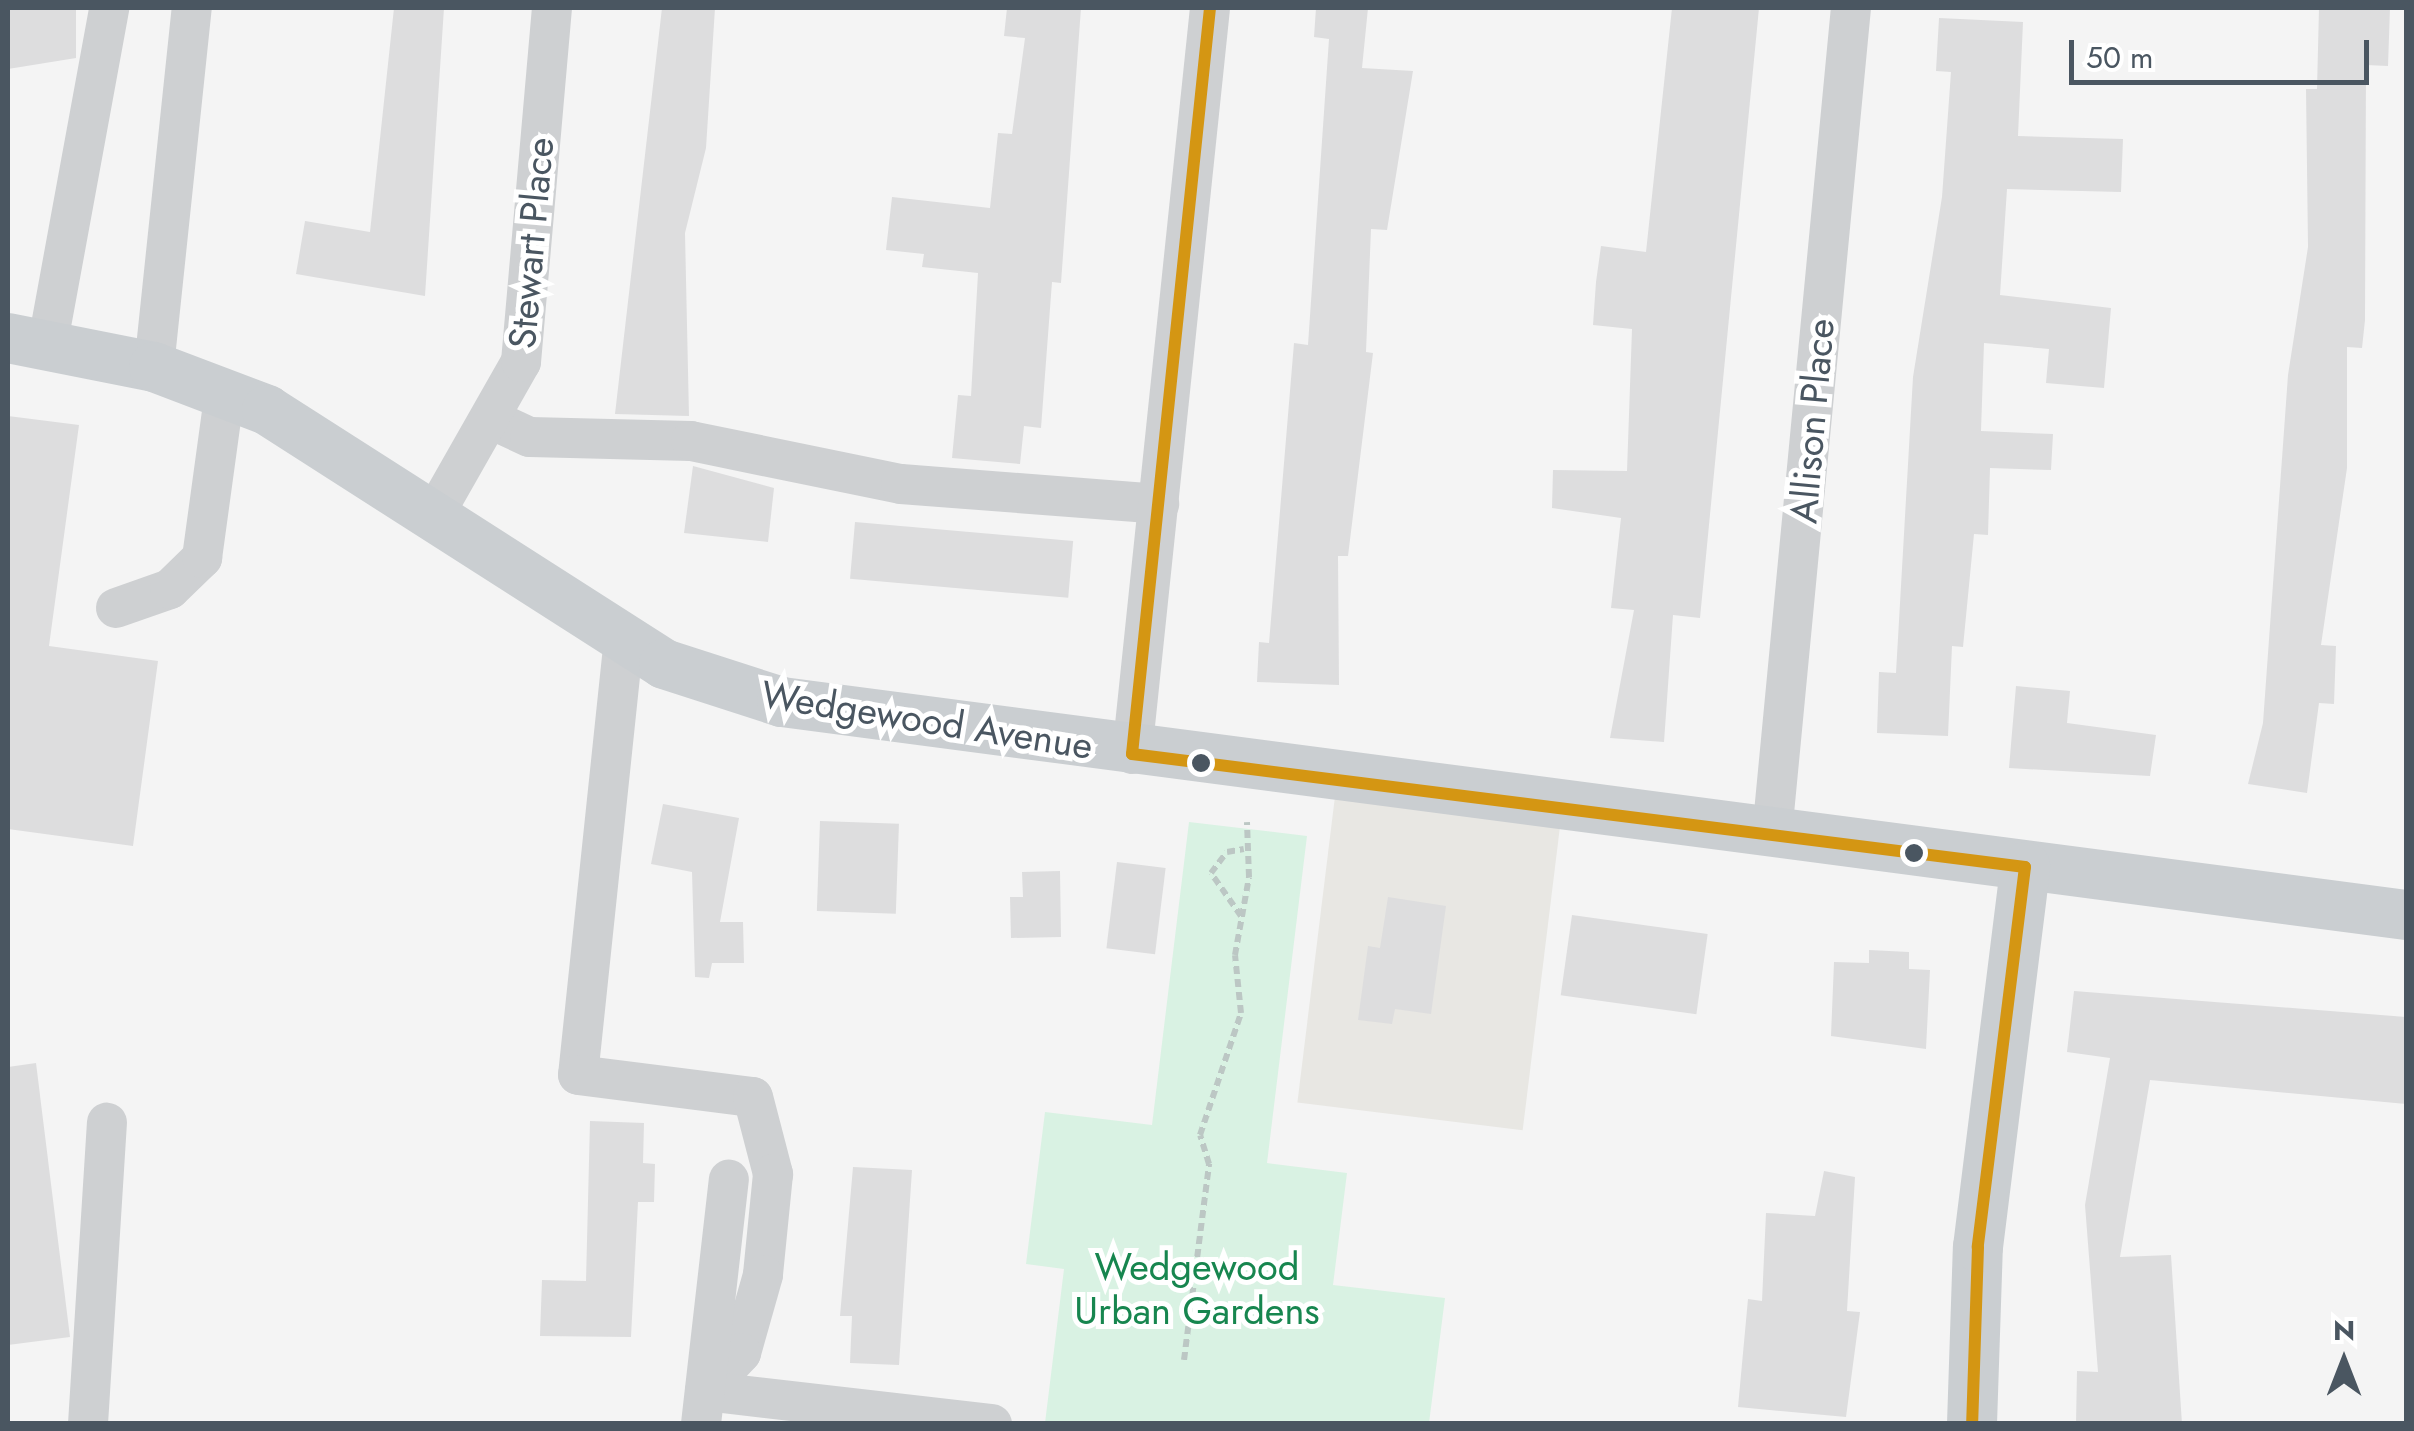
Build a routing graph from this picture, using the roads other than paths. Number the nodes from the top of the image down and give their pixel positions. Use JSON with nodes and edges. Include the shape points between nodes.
{"nodes":[{"id":1,"x":110,"y":8,"type":"edge"},
{"id":2,"x":192,"y":8,"type":"edge"},
{"id":3,"x":552,"y":8,"type":"edge"},
{"id":4,"x":1210,"y":8,"type":"edge"},
{"id":5,"x":1851,"y":8,"type":"edge"},
{"id":6,"x":28,"y":340,"type":"edge"},
{"id":7,"x":154,"y":367,"type":"junction"},
{"id":8,"x":225,"y":391,"type":"junction"},
{"id":9,"x":495,"y":421,"type":"junction"},
{"id":10,"x":1159,"y":504,"type":"junction"},
{"id":11,"x":434,"y":515,"type":"junction"},
{"id":12,"x":116,"y":608,"type":"dead end"},
{"id":13,"x":624,"y":638,"type":"junction"},
{"id":14,"x":1132,"y":754,"type":"junction"},
{"id":15,"x":1772,"y":834,"type":"junction"},
{"id":16,"x":2025,"y":867,"type":"junction"},
{"id":17,"x":2406,"y":915,"type":"edge"},
{"id":18,"x":107,"y":1123,"type":"dead end"},
{"id":19,"x":729,"y":1180,"type":"dead end"},
{"id":20,"x":703,"y":1407,"type":"edge"},
{"id":21,"x":88,"y":1424,"type":"edge"},
{"id":22,"x":992,"y":1424,"type":"edge"},
{"id":23,"x":1972,"y":1424,"type":"edge"}],
"edges":[{"from":1,"to":6,"type":"street"},
{"from":2,"to":7,"type":"street"},
{"from":3,"to":9,"type":"street","name":"Stewart Place","via":[[521,362]]},
{"from":4,"to":10,"type":"street"},
{"from":5,"to":15,"type":"street","name":"Allison Place"},
{"from":6,"to":7,"type":"main road","name":"Wedgewood Avenue"},
{"from":7,"to":8,"type":"main road","name":"Wedgewood Avenue"},
{"from":8,"to":11,"type":"main road","name":"Wedgewood Avenue"},
{"from":8,"to":12,"type":"street","via":[[202,558],[170,589]]},
{"from":9,"to":10,"type":"street","via":[[530,437],[692,441],[901,484]]},
{"from":9,"to":11,"type":"street","name":"Stewart Place"},
{"from":10,"to":14,"type":"street"},
{"from":11,"to":13,"type":"main road","name":"Wedgewood Avenue"},
{"from":13,"to":14,"type":"main road","name":"Wedgewood Avenue","via":[[664,664],[782,702]]},
{"from":13,"to":20,"type":"street","via":[[578,1075],[752,1096],[773,1174],[764,1275],[741,1353]]},
{"from":14,"to":15,"type":"main road","name":"Wedgewood Avenue"},
{"from":15,"to":16,"type":"main road","name":"Wedgewood Avenue"},
{"from":16,"to":17,"type":"main road","name":"Wedgewood Avenue"},
{"from":16,"to":23,"type":"main road","via":[[1978,1247]]},
{"from":18,"to":21,"type":"street"},
{"from":19,"to":20,"type":"street"},
{"from":20,"to":22,"type":"street"}]}
